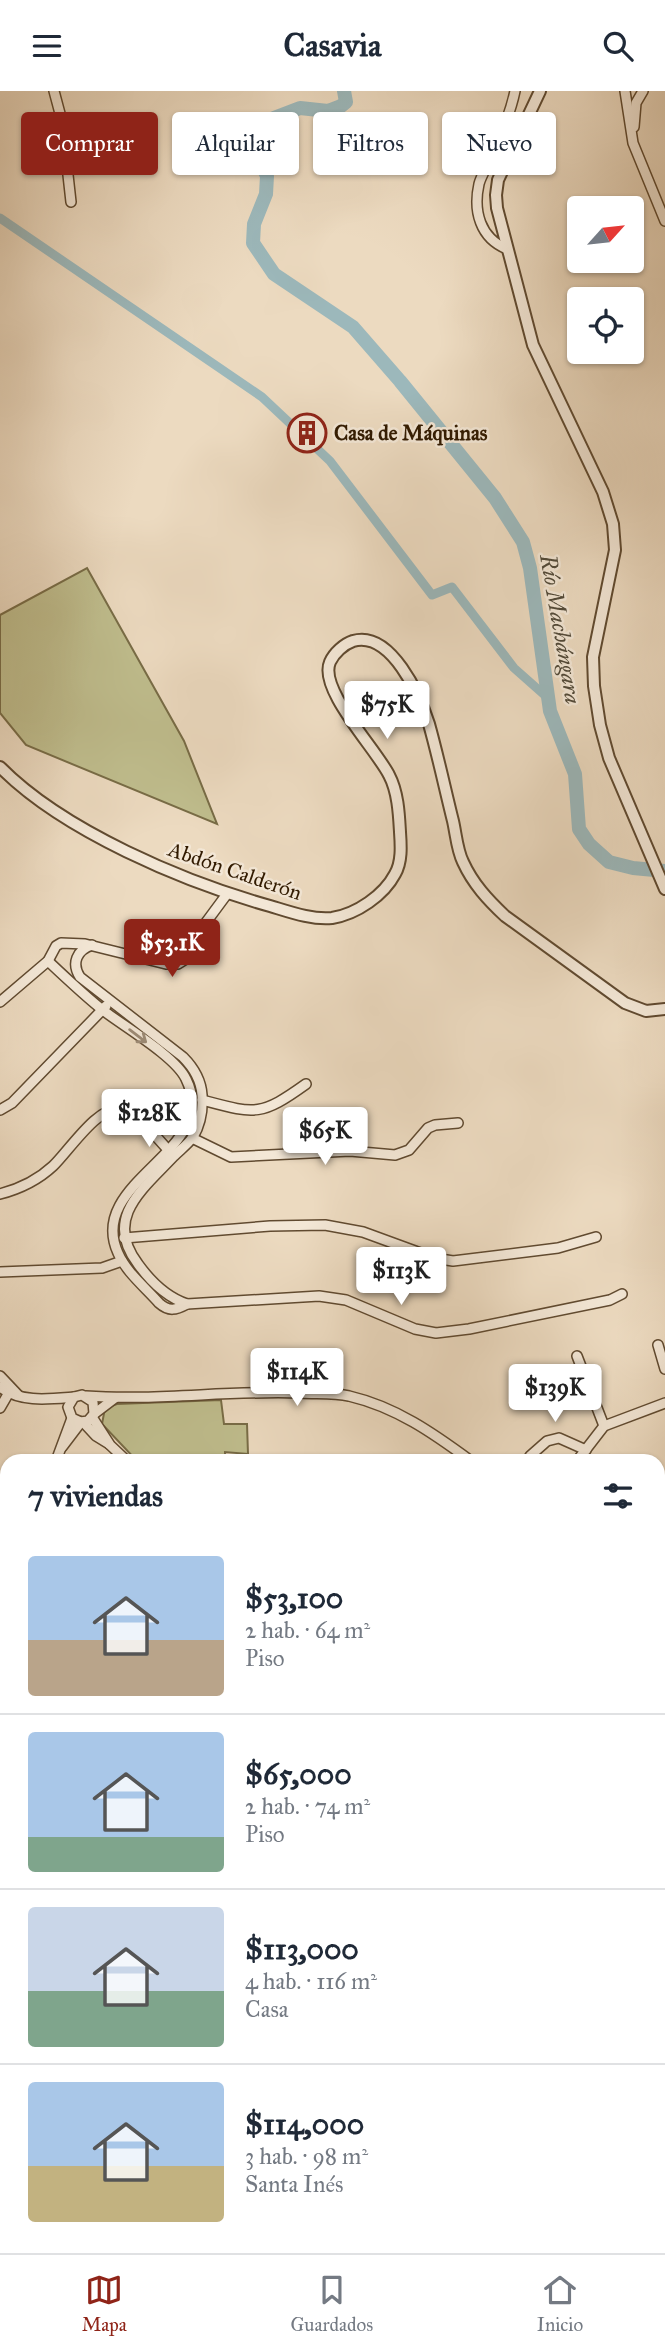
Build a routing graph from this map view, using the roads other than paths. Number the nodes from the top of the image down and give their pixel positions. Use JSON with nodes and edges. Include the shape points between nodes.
{"nodes":[{"id":1,"x":54,"y":91,"type":"edge"},
{"id":2,"x":515,"y":91,"type":"edge"},
{"id":3,"x":540,"y":91,"type":"edge"},
{"id":4,"x":625,"y":91,"type":"edge"},
{"id":5,"x":643,"y":91,"type":"edge"},
{"id":6,"x":633,"y":143,"type":"junction"},
{"id":7,"x":71,"y":202,"type":"dead end"},
{"id":8,"x":665,"y":221,"type":"edge"},
{"id":9,"x":507,"y":249,"type":"junction"},
{"id":10,"x":0,"y":767,"type":"edge"},
{"id":11,"x":665,"y":888,"type":"edge"},
{"id":12,"x":228,"y":894,"type":"junction"},
{"id":13,"x":92,"y":945,"type":"junction"},
{"id":14,"x":48,"y":961,"type":"junction"},
{"id":15,"x":0,"y":1002,"type":"edge"},
{"id":16,"x":110,"y":1002,"type":"junction"},
{"id":17,"x":665,"y":1009,"type":"edge"},
{"id":18,"x":102,"y":1010,"type":"junction"},
{"id":19,"x":306,"y":1084,"type":"dead end"},
{"id":20,"x":202,"y":1100,"type":"junction"},
{"id":21,"x":0,"y":1110,"type":"edge"},
{"id":22,"x":458,"y":1123,"type":"dead end"},
{"id":23,"x":192,"y":1138,"type":"junction"},
{"id":24,"x":172,"y":1153,"type":"junction"},
{"id":25,"x":0,"y":1194,"type":"edge"},
{"id":26,"x":596,"y":1237,"type":"dead end"},
{"id":27,"x":124,"y":1238,"type":"junction"},
{"id":28,"x":122,"y":1261,"type":"junction"},
{"id":29,"x":0,"y":1272,"type":"edge"},
{"id":30,"x":622,"y":1294,"type":"dead end"},
{"id":31,"x":187,"y":1304,"type":"junction"},
{"id":32,"x":658,"y":1345,"type":"dead end"},
{"id":33,"x":577,"y":1356,"type":"dead end"},
{"id":34,"x":665,"y":1369,"type":"edge"},
{"id":35,"x":0,"y":1376,"type":"edge"},
{"id":36,"x":10,"y":1391,"type":"edge"},
{"id":37,"x":86,"y":1396,"type":"junction"},
{"id":38,"x":74,"y":1397,"type":"junction"},
{"id":39,"x":115,"y":1398,"type":"junction"},
{"id":40,"x":49,"y":1399,"type":"junction"},
{"id":41,"x":665,"y":1403,"type":"edge"},
{"id":42,"x":0,"y":1408,"type":"edge"},
{"id":43,"x":81,"y":1418,"type":"junction"},
{"id":44,"x":604,"y":1426,"type":"junction"},
{"id":45,"x":586,"y":1451,"type":"junction"},
{"id":46,"x":59,"y":1454,"type":"edge"},
{"id":47,"x":120,"y":1454,"type":"edge"},
{"id":48,"x":461,"y":1454,"type":"edge"},
{"id":49,"x":532,"y":1454,"type":"edge"},
{"id":50,"x":583,"y":1454,"type":"edge"}],
"edges":[{"from":1,"to":7,"type":"street"},
{"from":2,"to":9,"type":"street","via":[[479,184],[480,223],[490,241]]},
{"from":3,"to":9,"type":"street","via":[[498,180],[497,208]]},
{"from":4,"to":6,"type":"street"},
{"from":5,"to":6,"type":"street","via":[[636,103]]},
{"from":6,"to":8,"type":"street"},
{"from":9,"to":11,"type":"street","via":[[533,345],[603,492],[613,524],[615,550],[593,657],[594,686],[609,758]]},
{"from":10,"to":12,"type":"street","name":"Abdón Calderón","via":[[38,799],[95,834],[157,866]]},
{"from":12,"to":13,"type":"street","via":[[193,940],[186,959],[178,964]]},
{"from":12,"to":17,"type":"street","name":"Abdón Calderón","via":[[307,916],[333,918],[368,903],[393,879],[399,866],[400,838],[390,778],[332,691],[328,676],[329,663],[343,646],[372,642],[403,668],[419,698],[462,860],[487,899],[625,1003],[646,1011]]},
{"from":13,"to":14,"type":"street","via":[[61,943]]},
{"from":13,"to":16,"type":"street","via":[[77,955],[76,969]]},
{"from":14,"to":15,"type":"street"},
{"from":14,"to":18,"type":"street"},
{"from":16,"to":18,"type":"street"},
{"from":16,"to":20,"type":"street","via":[[189,1063],[198,1078]]},
{"from":18,"to":21,"type":"street"},
{"from":18,"to":24,"type":"street","one_way":true,"via":[[173,1063],[187,1079],[191,1113]]},
{"from":19,"to":20,"type":"street","via":[[259,1111],[245,1112]]},
{"from":20,"to":23,"type":"street"},
{"from":22,"to":23,"type":"street","via":[[428,1128],[409,1150],[395,1155],[350,1151],[231,1157]]},
{"from":23,"to":24,"type":"street"},
{"from":24,"to":25,"type":"street","via":[[132,1115],[113,1109],[101,1114],[52,1167],[20,1188]]},
{"from":24,"to":27,"type":"street","via":[[131,1204],[123,1223]]},
{"from":24,"to":28,"type":"street","via":[[122,1200],[116,1212],[114,1242]]},
{"from":26,"to":27,"type":"street","via":[[558,1248],[453,1261],[363,1231],[325,1225]]},
{"from":27,"to":31,"type":"street","via":[[145,1273],[169,1297]]},
{"from":28,"to":29,"type":"street","via":[[102,1268]]},
{"from":28,"to":31,"type":"street","via":[[163,1307],[173,1310]]},
{"from":30,"to":31,"type":"street","via":[[436,1333],[346,1300],[320,1296]]},
{"from":32,"to":34,"type":"street"},
{"from":33,"to":44,"type":"street"},
{"from":35,"to":36,"type":"street"},
{"from":36,"to":40,"type":"street"},
{"from":36,"to":42,"type":"street"},
{"from":37,"to":38,"type":"street"},
{"from":37,"to":39,"type":"street"},
{"from":37,"to":43,"type":"street","via":[[94,1406]]},
{"from":38,"to":40,"type":"street"},
{"from":38,"to":43,"type":"street","via":[[69,1403]]},
{"from":39,"to":43,"type":"street"},
{"from":39,"to":48,"type":"street","via":[[279,1392],[347,1395],[426,1428]]},
{"from":40,"to":43,"type":"street"},
{"from":41,"to":44,"type":"street"},
{"from":43,"to":46,"type":"street"},
{"from":43,"to":47,"type":"street"},
{"from":44,"to":45,"type":"street"},
{"from":45,"to":49,"type":"street","via":[[559,1438],[547,1441]]},
{"from":45,"to":50,"type":"street"}]}
